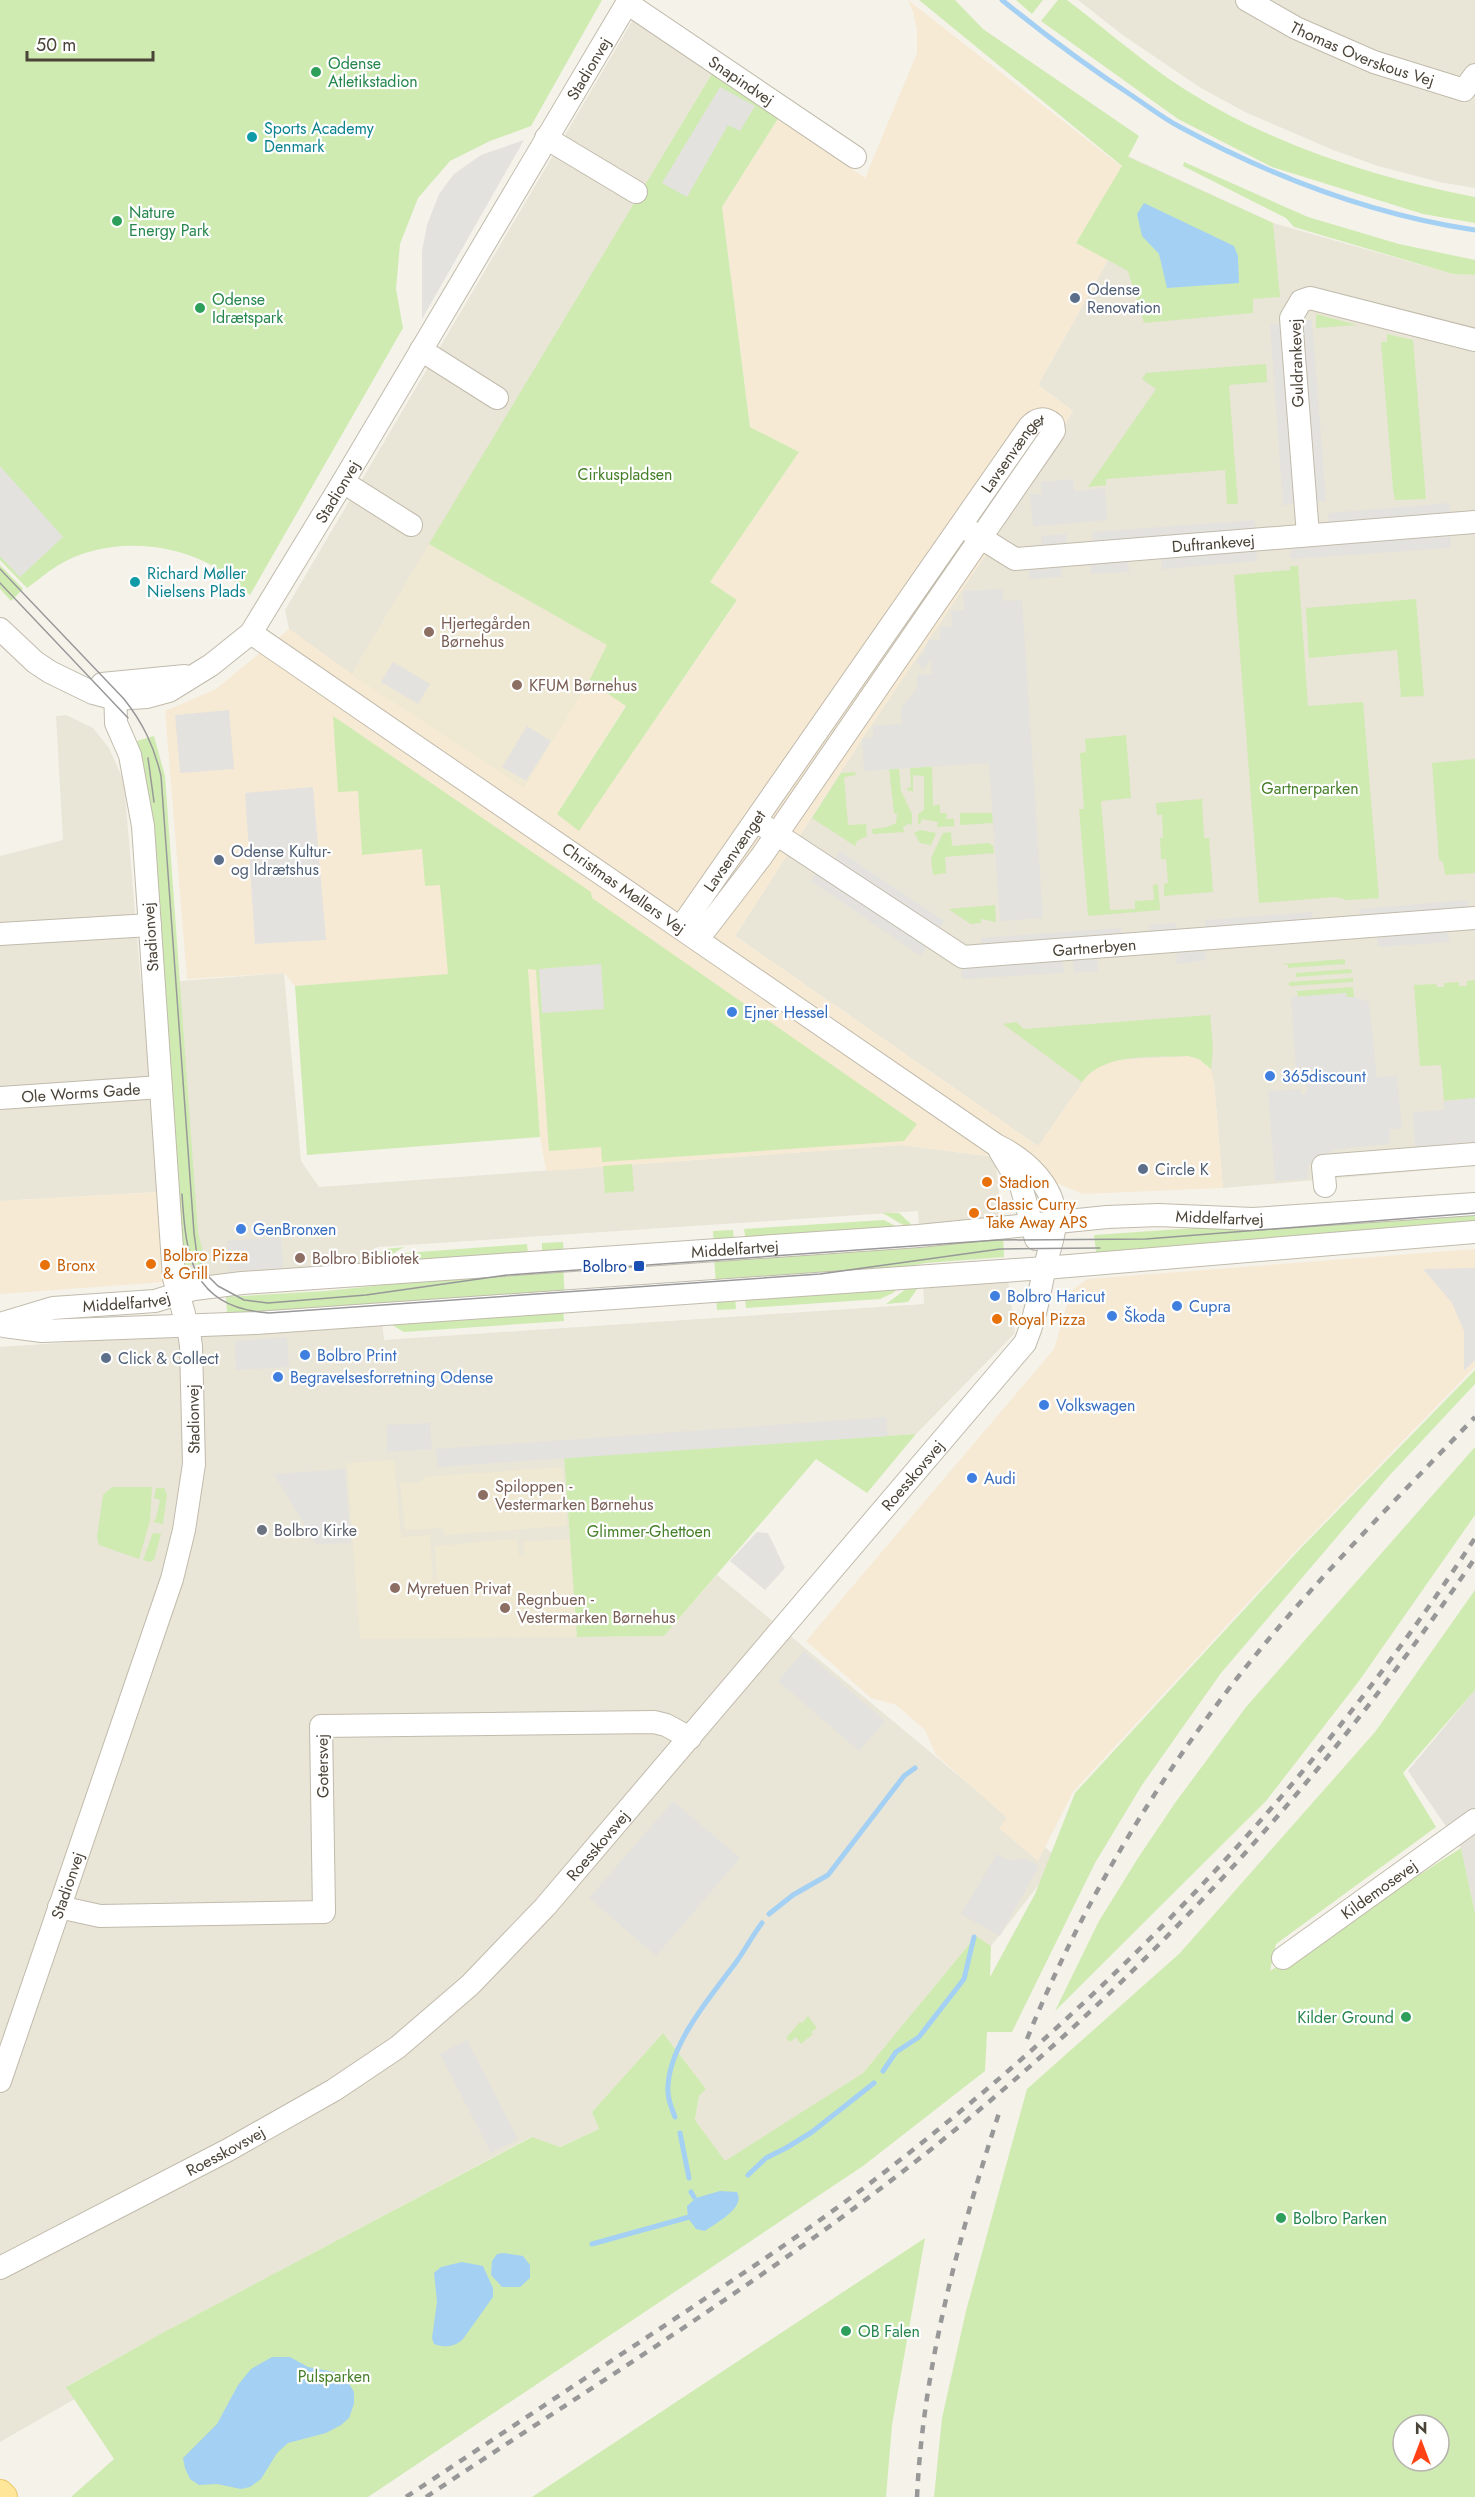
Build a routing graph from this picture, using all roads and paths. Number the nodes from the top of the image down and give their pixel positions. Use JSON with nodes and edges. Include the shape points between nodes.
{"nodes":[{"id":1,"x":1247,"y":0,"type":"edge"},
{"id":2,"x":628,"y":1,"type":"edge"},
{"id":3,"x":1475,"y":75,"type":"edge"},
{"id":4,"x":546,"y":138,"type":"junction"},
{"id":5,"x":855,"y":157,"type":"dead end"},
{"id":6,"x":636,"y":192,"type":"dead end"},
{"id":7,"x":1475,"y":340,"type":"edge"},
{"id":8,"x":421,"y":350,"type":"junction"},
{"id":9,"x":497,"y":398,"type":"dead end"},
{"id":10,"x":343,"y":482,"type":"junction"},
{"id":11,"x":1475,"y":522,"type":"edge"},
{"id":12,"x":411,"y":525,"type":"dead end"},
{"id":13,"x":960,"y":525,"type":"junction"},
{"id":14,"x":1308,"y":535,"type":"junction"},
{"id":15,"x":981,"y":538,"type":"junction"},
{"id":16,"x":2,"y":631,"type":"edge"},
{"id":17,"x":251,"y":633,"type":"junction"},
{"id":18,"x":858,"y":673,"type":"junction"},
{"id":19,"x":879,"y":686,"type":"junction"},
{"id":20,"x":115,"y":691,"type":"junction"},
{"id":21,"x":755,"y":821,"type":"junction"},
{"id":22,"x":776,"y":834,"type":"junction"},
{"id":23,"x":1475,"y":918,"type":"edge"},
{"id":24,"x":150,"y":925,"type":"junction"},
{"id":25,"x":690,"y":933,"type":"junction"},
{"id":26,"x":0,"y":934,"type":"edge"},
{"id":27,"x":160,"y":1087,"type":"junction"},
{"id":28,"x":0,"y":1098,"type":"edge"},
{"id":29,"x":996,"y":1145,"type":"junction"},
{"id":30,"x":1475,"y":1154,"type":"edge"},
{"id":31,"x":1325,"y":1186,"type":"junction"},
{"id":32,"x":1475,"y":1203,"type":"edge"},
{"id":33,"x":1280,"y":1217,"type":"junction"},
{"id":34,"x":1252,"y":1219,"type":"junction"},
{"id":35,"x":1055,"y":1222,"type":"junction"},
{"id":36,"x":1032,"y":1225,"type":"junction"},
{"id":37,"x":1475,"y":1232,"type":"edge"},
{"id":38,"x":1045,"y":1268,"type":"junction"},
{"id":39,"x":178,"y":1295,"type":"junction"},
{"id":40,"x":187,"y":1324,"type":"junction"},
{"id":41,"x":0,"y":1325,"type":"edge"},
{"id":42,"x":690,"y":1737,"type":"junction"},
{"id":43,"x":1475,"y":1820,"type":"edge"},
{"id":44,"x":59,"y":1906,"type":"junction"},
{"id":45,"x":1283,"y":1958,"type":"dead end"},
{"id":46,"x":0,"y":2081,"type":"edge"},
{"id":47,"x":0,"y":2268,"type":"edge"}],
"edges":[{"from":1,"to":3,"type":"street","name":"Thomas Overskous Vej","via":[[1296,28],[1374,62],[1464,90]]},
{"from":2,"to":4,"type":"street","name":"Stadionvej"},
{"from":2,"to":5,"type":"street","name":"Snapindvej"},
{"from":4,"to":6,"type":"street"},
{"from":4,"to":8,"type":"street","name":"Stadionvej"},
{"from":7,"to":14,"type":"street","name":"Guldrankevej","via":[[1310,298],[1301,301],[1291,318]]},
{"from":8,"to":9,"type":"street"},
{"from":8,"to":10,"type":"street","name":"Stadionvej"},
{"from":10,"to":12,"type":"street"},
{"from":10,"to":17,"type":"street","name":"Stadionvej"},
{"from":11,"to":14,"type":"street","name":"Duftrankevej"},
{"from":13,"to":15,"type":"street","name":"Duftrankevej"},
{"from":13,"to":15,"type":"street","name":"Lavsenvænget","via":[[1034,421],[1049,420],[1054,430],[1050,437]]},
{"from":13,"to":18,"type":"street","name":"Lavsenvænget"},
{"from":14,"to":15,"type":"street","name":"Duftrankevej","via":[[1015,559]]},
{"from":15,"to":19,"type":"street","name":"Lavsenvænget"},
{"from":16,"to":20,"type":"street","name":"Stadionvej","via":[[35,662],[67,682],[93,693]]},
{"from":17,"to":20,"type":"street","name":"Stadionvej","via":[[211,665],[169,691],[158,695]]},
{"from":17,"to":25,"type":"street","name":"Christmas Møllers Vej"},
{"from":18,"to":19,"type":"street"},
{"from":18,"to":21,"type":"street","name":"Lavsenvænget"},
{"from":19,"to":22,"type":"street","name":"Lavsenvænget"},
{"from":20,"to":24,"type":"street","name":"Stadionvej","via":[[116,723],[130,755],[139,796]]},
{"from":21,"to":22,"type":"street","name":"Gartnerbyen"},
{"from":21,"to":25,"type":"street","name":"Lavsenvænget"},
{"from":22,"to":23,"type":"street","name":"Gartnerbyen","via":[[963,957]]},
{"from":22,"to":25,"type":"street","name":"Lavsenvænget"},
{"from":24,"to":26,"type":"street"},
{"from":24,"to":27,"type":"street","name":"Stadionvej"},
{"from":25,"to":29,"type":"street","name":"Christmas Møllers Vej"},
{"from":27,"to":28,"type":"street","name":"Ole Worms Gade"},
{"from":27,"to":39,"type":"street","name":"Stadionvej"},
{"from":29,"to":35,"type":"street","name":"Christmas Møllers Vej","via":[[1022,1159],[1039,1178],[1053,1202]]},
{"from":29,"to":36,"type":"street","name":"Christmas Møllers Vej","via":[[1017,1175]]},
{"from":30,"to":31,"type":"street","via":[[1323,1166]]},
{"from":31,"to":32,"type":"street","via":[[1349,1200],[1411,1198]]},
{"from":31,"to":33,"type":"street","via":[[1301,1211]]},
{"from":32,"to":33,"type":"street","name":"Middelfartvej"},
{"from":33,"to":34,"type":"street","name":"Middelfartvej"},
{"from":34,"to":35,"type":"street","name":"Middelfartvej","via":[[1158,1215]]},
{"from":34,"to":38,"type":"street","via":[[1080,1234],[1058,1247]]},
{"from":35,"to":36,"type":"street","name":"Middelfartvej"},
{"from":35,"to":38,"type":"street","name":"Roesskovsvej"},
{"from":36,"to":38,"type":"street","name":"Christmas Møllers Vej"},
{"from":36,"to":39,"type":"street","name":"Middelfartvej","via":[[242,1283]]},
{"from":37,"to":38,"type":"street","name":"Middelfartvej"},
{"from":38,"to":40,"type":"street","name":"Middelfartvej","via":[[268,1322]]},
{"from":38,"to":42,"type":"street","name":"Roesskovsvej","via":[[1025,1343]]},
{"from":39,"to":40,"type":"street","name":"Stadionvej"},
{"from":39,"to":41,"type":"street","name":"Middelfartvej","via":[[155,1301],[53,1308]]},
{"from":40,"to":41,"type":"street","name":"Middelfartvej","via":[[42,1331]]},
{"from":40,"to":44,"type":"street","name":"Stadionvej","via":[[192,1362],[194,1464],[184,1530],[172,1580]]},
{"from":42,"to":44,"type":"street","name":"Gotersvej","via":[[654,1722],[321,1726],[324,1912],[100,1916]]},
{"from":42,"to":47,"type":"street","name":"Roesskovsvej","via":[[536,1918],[470,1985],[398,2047],[323,2097],[234,2147]]},
{"from":43,"to":45,"type":"street","name":"Kildemosevej"},
{"from":44,"to":46,"type":"street","name":"Stadionvej"}]}
